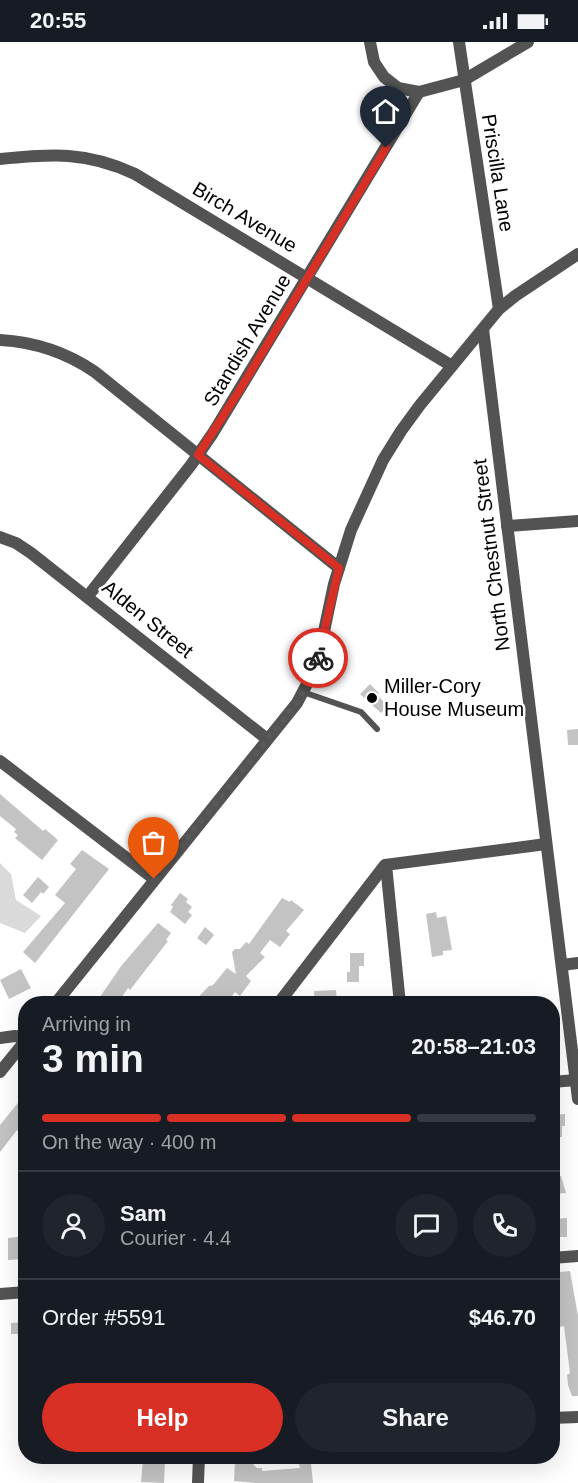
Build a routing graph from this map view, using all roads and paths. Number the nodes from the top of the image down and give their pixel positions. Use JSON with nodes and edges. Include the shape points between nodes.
{"nodes":[{"id":1,"x":370,"y":42,"type":"edge"},
{"id":2,"x":459,"y":42,"type":"edge"},
{"id":3,"x":528,"y":42,"type":"edge"},
{"id":4,"x":464,"y":80,"type":"junction"},
{"id":5,"x":419,"y":92,"type":"junction"},
{"id":6,"x":0,"y":159,"type":"edge"},
{"id":7,"x":578,"y":254,"type":"edge"},
{"id":8,"x":308,"y":279,"type":"junction"},
{"id":9,"x":499,"y":309,"type":"junction"},
{"id":10,"x":483,"y":328,"type":"junction"},
{"id":11,"x":0,"y":340,"type":"edge"},
{"id":12,"x":452,"y":366,"type":"junction"},
{"id":13,"x":198,"y":455,"type":"junction"},
{"id":14,"x":578,"y":521,"type":"edge"},
{"id":15,"x":507,"y":526,"type":"junction"},
{"id":16,"x":0,"y":537,"type":"edge"},
{"id":17,"x":339,"y":568,"type":"junction"},
{"id":18,"x":88,"y":596,"type":"junction"},
{"id":19,"x":303,"y":692,"type":"junction"},
{"id":20,"x":377,"y":729,"type":"dead end"},
{"id":21,"x":267,"y":739,"type":"junction"},
{"id":22,"x":0,"y":761,"type":"edge"},
{"id":23,"x":546,"y":844,"type":"junction"},
{"id":24,"x":386,"y":864,"type":"junction"},
{"id":25,"x":154,"y":879,"type":"junction"},
{"id":26,"x":578,"y":963,"type":"edge"},
{"id":27,"x":562,"y":965,"type":"junction"},
{"id":28,"x":65,"y":996,"type":"edge"},
{"id":29,"x":284,"y":996,"type":"edge"},
{"id":30,"x":399,"y":996,"type":"edge"},
{"id":31,"x":18,"y":1037,"type":"edge"},
{"id":32,"x":0,"y":1038,"type":"edge"},
{"id":33,"x":18,"y":1049,"type":"edge"},
{"id":34,"x":0,"y":1072,"type":"edge"},
{"id":35,"x":576,"y":1080,"type":"junction"},
{"id":36,"x":560,"y":1081,"type":"edge"},
{"id":37,"x":578,"y":1099,"type":"edge"},
{"id":38,"x":578,"y":1256,"type":"edge"},
{"id":39,"x":560,"y":1257,"type":"edge"},
{"id":40,"x":18,"y":1293,"type":"edge"},
{"id":41,"x":0,"y":1294,"type":"edge"},
{"id":42,"x":578,"y":1417,"type":"edge"},
{"id":43,"x":560,"y":1418,"type":"edge"},
{"id":44,"x":199,"y":1464,"type":"edge"},
{"id":45,"x":198,"y":1483,"type":"edge"}],
"edges":[{"from":1,"to":5,"type":"street","via":[[374,62],[384,77],[398,88]]},
{"from":2,"to":4,"type":"street","name":"Priscilla Lane"},
{"from":3,"to":4,"type":"street"},
{"from":4,"to":5,"type":"street"},
{"from":4,"to":9,"type":"street","name":"Priscilla Lane"},
{"from":5,"to":8,"type":"street","name":"Standish Avenue"},
{"from":6,"to":8,"type":"street","name":"Birch Avenue","via":[[67,155],[119,166]]},
{"from":7,"to":9,"type":"street"},
{"from":8,"to":12,"type":"street","name":"Birch Avenue"},
{"from":8,"to":13,"type":"street","name":"Standish Avenue"},
{"from":9,"to":10,"type":"street"},
{"from":10,"to":12,"type":"street"},
{"from":10,"to":15,"type":"street","name":"North Chestnut Street"},
{"from":11,"to":13,"type":"street","via":[[49,348],[81,363]]},
{"from":12,"to":17,"type":"street","via":[[383,460],[351,530]]},
{"from":13,"to":17,"type":"street"},
{"from":13,"to":18,"type":"street","name":"Standish Avenue"},
{"from":14,"to":15,"type":"street"},
{"from":15,"to":23,"type":"street","name":"North Chestnut Street"},
{"from":16,"to":18,"type":"street","name":"Alden Street","via":[[31,553]]},
{"from":17,"to":19,"type":"street","via":[[319,655]]},
{"from":18,"to":21,"type":"street","name":"Alden Street"},
{"from":19,"to":20,"type":"lane","via":[[361,712]]},
{"from":19,"to":21,"type":"street"},
{"from":21,"to":25,"type":"street"},
{"from":22,"to":25,"type":"street"},
{"from":23,"to":24,"type":"street"},
{"from":23,"to":27,"type":"street","name":"North Chestnut Street"},
{"from":24,"to":29,"type":"street"},
{"from":24,"to":30,"type":"street"},
{"from":25,"to":28,"type":"street"},
{"from":26,"to":27,"type":"street"},
{"from":27,"to":35,"type":"street","name":"North Chestnut Street"},
{"from":31,"to":32,"type":"street"},
{"from":33,"to":34,"type":"street"},
{"from":35,"to":36,"type":"street"},
{"from":35,"to":37,"type":"street","name":"North Chestnut Street"},
{"from":38,"to":39,"type":"street"},
{"from":40,"to":41,"type":"street"},
{"from":42,"to":43,"type":"street"},
{"from":44,"to":45,"type":"street"}]}
